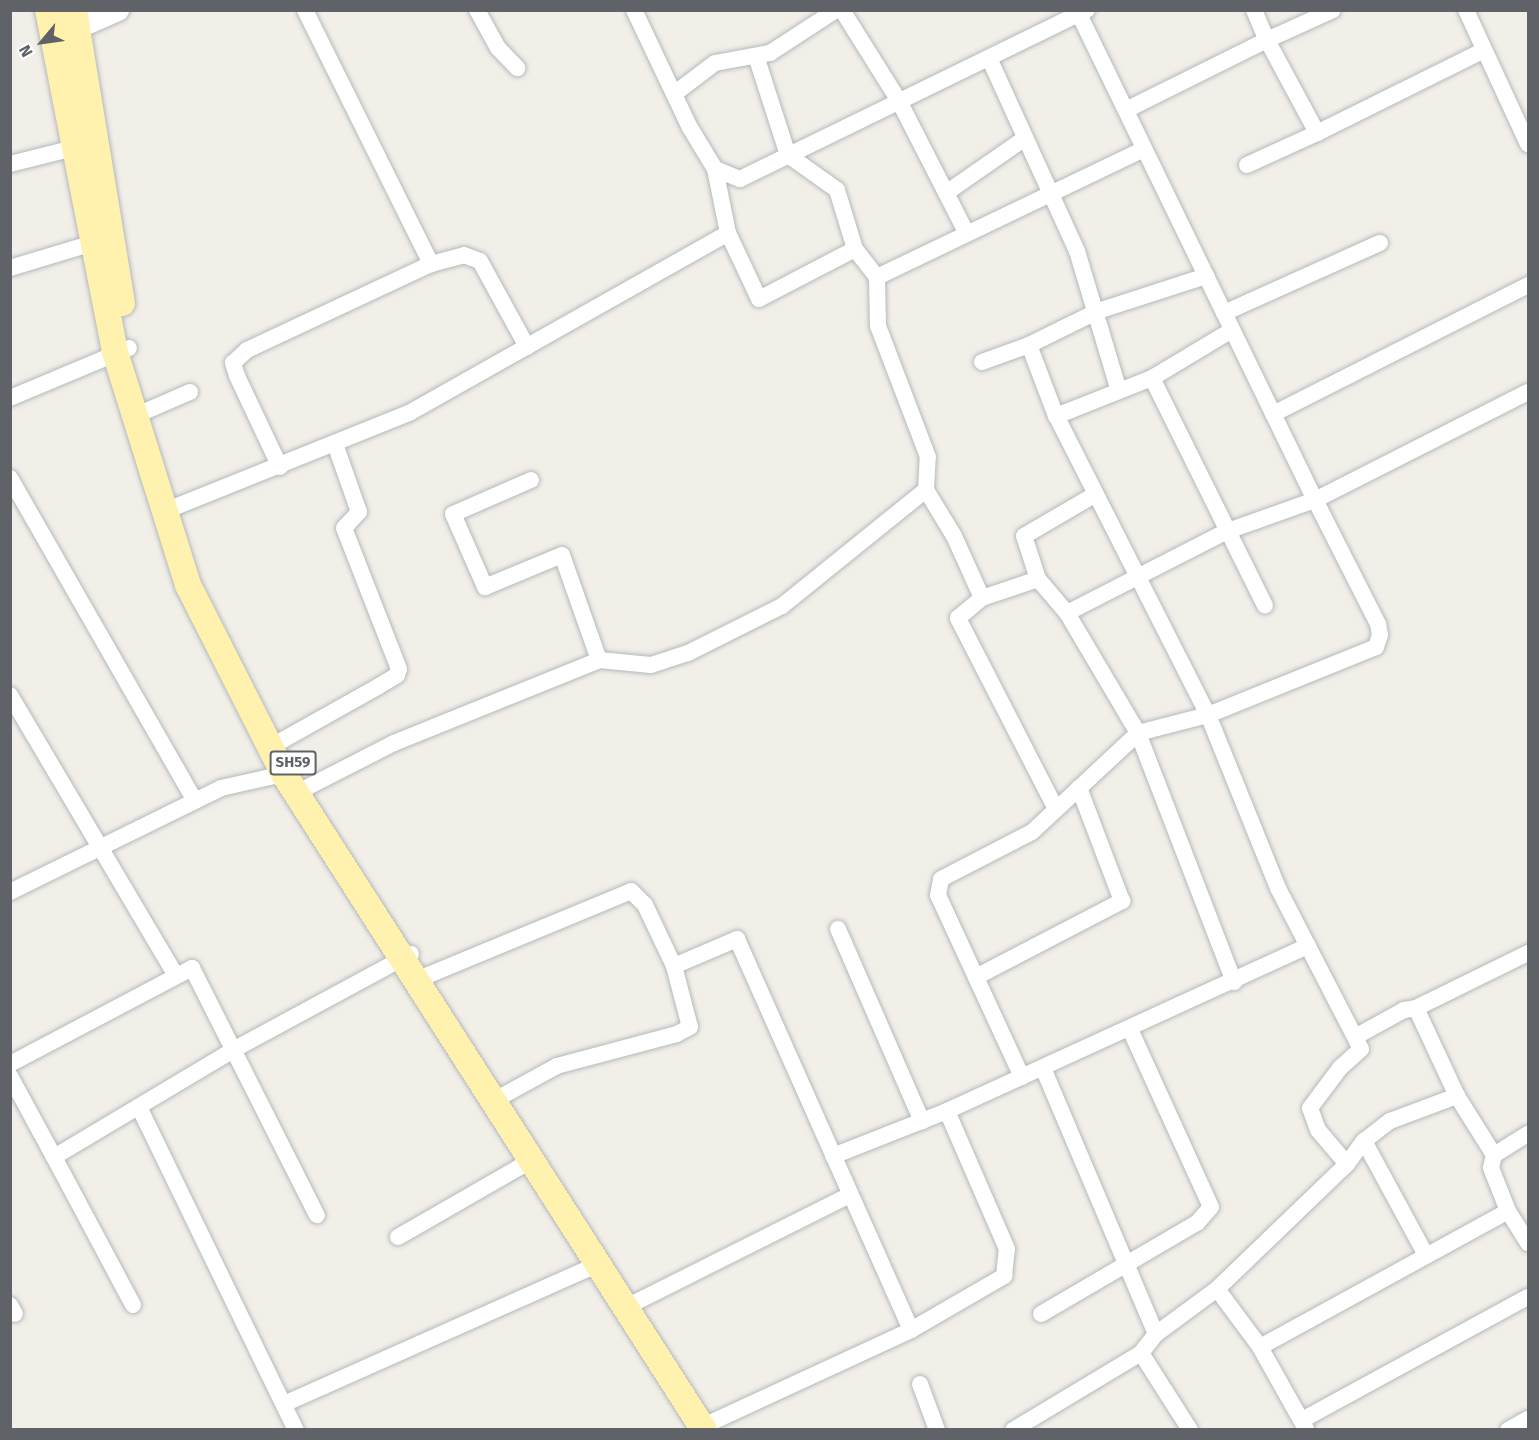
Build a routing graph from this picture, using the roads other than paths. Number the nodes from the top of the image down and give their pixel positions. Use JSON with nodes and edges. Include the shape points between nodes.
{"nodes":[{"id":1,"x":48,"y":10,"type":"edge"},
{"id":2,"x":118,"y":10,"type":"edge"},
{"id":3,"x":305,"y":10,"type":"edge"},
{"id":4,"x":477,"y":10,"type":"edge"},
{"id":5,"x":634,"y":10,"type":"edge"},
{"id":6,"x":836,"y":10,"type":"edge"},
{"id":7,"x":842,"y":10,"type":"edge"},
{"id":8,"x":1254,"y":10,"type":"edge"},
{"id":9,"x":1333,"y":10,"type":"edge"},
{"id":10,"x":1466,"y":10,"type":"edge"},
{"id":11,"x":1081,"y":12,"type":"edge"},
{"id":12,"x":76,"y":19,"type":"edge"},
{"id":13,"x":1268,"y":40,"type":"junction"},
{"id":14,"x":1484,"y":50,"type":"junction"},
{"id":15,"x":756,"y":56,"type":"junction"},
{"id":16,"x":989,"y":58,"type":"junction"},
{"id":17,"x":517,"y":68,"type":"dead end"},
{"id":18,"x":674,"y":94,"type":"junction"},
{"id":19,"x":899,"y":101,"type":"junction"},
{"id":20,"x":1126,"y":110,"type":"junction"},
{"id":21,"x":1317,"y":133,"type":"junction"},
{"id":22,"x":1025,"y":138,"type":"junction"},
{"id":23,"x":99,"y":143,"type":"junction"},
{"id":24,"x":1528,"y":144,"type":"edge"},
{"id":25,"x":70,"y":147,"type":"junction"},
{"id":26,"x":1144,"y":149,"type":"junction"},
{"id":27,"x":788,"y":155,"type":"junction"},
{"id":28,"x":10,"y":164,"type":"edge"},
{"id":29,"x":1247,"y":165,"type":"dead end"},
{"id":30,"x":715,"y":170,"type":"junction"},
{"id":31,"x":946,"y":193,"type":"junction"},
{"id":32,"x":1050,"y":194,"type":"junction"},
{"id":33,"x":728,"y":233,"type":"junction"},
{"id":34,"x":967,"y":234,"type":"junction"},
{"id":35,"x":93,"y":243,"type":"junction"},
{"id":36,"x":1380,"y":243,"type":"dead end"},
{"id":37,"x":855,"y":249,"type":"junction"},
{"id":38,"x":431,"y":264,"type":"junction"},
{"id":39,"x":10,"y":268,"type":"edge"},
{"id":40,"x":1206,"y":276,"type":"junction"},
{"id":41,"x":877,"y":277,"type":"junction"},
{"id":42,"x":1528,"y":285,"type":"edge"},
{"id":43,"x":1098,"y":311,"type":"junction"},
{"id":44,"x":1224,"y":313,"type":"junction"},
{"id":45,"x":1232,"y":330,"type":"junction"},
{"id":46,"x":1029,"y":345,"type":"junction"},
{"id":47,"x":527,"y":347,"type":"junction"},
{"id":48,"x":122,"y":350,"type":"junction"},
{"id":49,"x":982,"y":362,"type":"dead end"},
{"id":50,"x":1152,"y":378,"type":"junction"},
{"id":51,"x":1119,"y":391,"type":"junction"},
{"id":52,"x":190,"y":392,"type":"dead end"},
{"id":53,"x":1528,"y":392,"type":"edge"},
{"id":54,"x":10,"y":398,"type":"edge"},
{"id":55,"x":146,"y":411,"type":"junction"},
{"id":56,"x":1273,"y":414,"type":"junction"},
{"id":57,"x":1056,"y":416,"type":"junction"},
{"id":58,"x":335,"y":444,"type":"junction"},
{"id":59,"x":280,"y":467,"type":"junction"},
{"id":60,"x":10,"y":478,"type":"edge"},
{"id":61,"x":531,"y":480,"type":"dead end"},
{"id":62,"x":926,"y":490,"type":"junction"},
{"id":63,"x":1096,"y":494,"type":"junction"},
{"id":64,"x":1315,"y":500,"type":"junction"},
{"id":65,"x":175,"y":507,"type":"junction"},
{"id":66,"x":1225,"y":532,"type":"junction"},
{"id":67,"x":1137,"y":574,"type":"junction"},
{"id":68,"x":1038,"y":579,"type":"junction"},
{"id":69,"x":982,"y":598,"type":"junction"},
{"id":70,"x":1265,"y":606,"type":"dead end"},
{"id":71,"x":1067,"y":613,"type":"junction"},
{"id":72,"x":599,"y":660,"type":"junction"},
{"id":73,"x":10,"y":695,"type":"edge"},
{"id":74,"x":1208,"y":715,"type":"junction"},
{"id":75,"x":1138,"y":733,"type":"junction"},
{"id":76,"x":281,"y":741,"type":"junction"},
{"id":77,"x":295,"y":778,"type":"junction"},
{"id":78,"x":1079,"y":788,"type":"junction"},
{"id":79,"x":195,"y":801,"type":"junction"},
{"id":80,"x":1056,"y":809,"type":"junction"},
{"id":81,"x":99,"y":848,"type":"junction"},
{"id":82,"x":10,"y":892,"type":"edge"},
{"id":83,"x":838,"y":929,"type":"dead end"},
{"id":84,"x":1308,"y":946,"type":"junction"},
{"id":85,"x":1528,"y":953,"type":"edge"},
{"id":86,"x":406,"y":956,"type":"junction"},
{"id":87,"x":674,"y":966,"type":"junction"},
{"id":88,"x":176,"y":976,"type":"junction"},
{"id":89,"x":426,"y":976,"type":"junction"},
{"id":90,"x":976,"y":977,"type":"junction"},
{"id":91,"x":1234,"y":982,"type":"junction"},
{"id":92,"x":1416,"y":1008,"type":"junction"},
{"id":93,"x":1130,"y":1029,"type":"junction"},
{"id":94,"x":1355,"y":1037,"type":"junction"},
{"id":95,"x":235,"y":1049,"type":"junction"},
{"id":96,"x":10,"y":1064,"type":"edge"},
{"id":97,"x":1042,"y":1068,"type":"junction"},
{"id":98,"x":10,"y":1076,"type":"edge"},
{"id":99,"x":1022,"y":1077,"type":"junction"},
{"id":100,"x":504,"y":1095,"type":"junction"},
{"id":101,"x":1457,"y":1096,"type":"junction"},
{"id":102,"x":139,"y":1107,"type":"junction"},
{"id":103,"x":947,"y":1111,"type":"junction"},
{"id":104,"x":922,"y":1121,"type":"junction"},
{"id":105,"x":1528,"y":1134,"type":"edge"},
{"id":106,"x":1364,"y":1141,"type":"junction"},
{"id":107,"x":1494,"y":1155,"type":"junction"},
{"id":108,"x":833,"y":1156,"type":"junction"},
{"id":109,"x":54,"y":1157,"type":"junction"},
{"id":110,"x":532,"y":1160,"type":"junction"},
{"id":111,"x":1347,"y":1164,"type":"junction"},
{"id":112,"x":850,"y":1195,"type":"junction"},
{"id":113,"x":1508,"y":1211,"type":"junction"},
{"id":114,"x":317,"y":1215,"type":"dead end"},
{"id":115,"x":398,"y":1236,"type":"dead end"},
{"id":116,"x":1528,"y":1243,"type":"edge"},
{"id":117,"x":1426,"y":1255,"type":"junction"},
{"id":118,"x":1127,"y":1263,"type":"junction"},
{"id":119,"x":594,"y":1266,"type":"dead end"},
{"id":120,"x":1217,"y":1289,"type":"junction"},
{"id":121,"x":1528,"y":1297,"type":"edge"},
{"id":122,"x":638,"y":1301,"type":"junction"},
{"id":123,"x":133,"y":1305,"type":"dead end"},
{"id":124,"x":1041,"y":1314,"type":"dead end"},
{"id":125,"x":911,"y":1330,"type":"junction"},
{"id":126,"x":1156,"y":1334,"type":"junction"},
{"id":127,"x":1260,"y":1347,"type":"junction"},
{"id":128,"x":1141,"y":1353,"type":"junction"},
{"id":129,"x":920,"y":1384,"type":"dead end"},
{"id":130,"x":284,"y":1404,"type":"junction"},
{"id":131,"x":1528,"y":1419,"type":"edge"},
{"id":132,"x":1304,"y":1425,"type":"edge"},
{"id":133,"x":711,"y":1427,"type":"edge"},
{"id":134,"x":296,"y":1430,"type":"edge"},
{"id":135,"x":937,"y":1430,"type":"edge"},
{"id":136,"x":1013,"y":1430,"type":"edge"},
{"id":137,"x":1190,"y":1430,"type":"edge"},
{"id":138,"x":1508,"y":1430,"type":"edge"}],
"edges":[{"from":1,"to":25,"type":"main road"},
{"from":2,"to":12,"type":"street"},
{"from":3,"to":38,"type":"street"},
{"from":4,"to":17,"type":"street","via":[[498,48]]},
{"from":5,"to":18,"type":"street"},
{"from":6,"to":15,"type":"street","via":[[770,53]]},
{"from":7,"to":19,"type":"street"},
{"from":8,"to":13,"type":"street"},
{"from":9,"to":13,"type":"street"},
{"from":10,"to":14,"type":"street"},
{"from":11,"to":16,"type":"street"},
{"from":11,"to":20,"type":"street"},
{"from":12,"to":23,"type":"main road","number":"SH59"},
{"from":13,"to":20,"type":"street"},
{"from":13,"to":21,"type":"street"},
{"from":14,"to":21,"type":"street"},
{"from":14,"to":24,"type":"street"},
{"from":15,"to":18,"type":"street","via":[[715,63]]},
{"from":15,"to":27,"type":"street"},
{"from":16,"to":19,"type":"street"},
{"from":16,"to":22,"type":"street"},
{"from":18,"to":30,"type":"street"},
{"from":19,"to":27,"type":"street"},
{"from":19,"to":31,"type":"street"},
{"from":20,"to":26,"type":"street"},
{"from":21,"to":29,"type":"street"},
{"from":22,"to":31,"type":"street"},
{"from":22,"to":32,"type":"street"},
{"from":23,"to":25,"type":"street"},
{"from":23,"to":48,"type":"main road","number":"SH59"},
{"from":25,"to":28,"type":"street"},
{"from":25,"to":35,"type":"main road"},
{"from":26,"to":32,"type":"street"},
{"from":26,"to":40,"type":"street"},
{"from":27,"to":30,"type":"street","via":[[740,179]]},
{"from":27,"to":37,"type":"street","via":[[837,190]]},
{"from":30,"to":33,"type":"street"},
{"from":31,"to":34,"type":"street"},
{"from":32,"to":34,"type":"street"},
{"from":32,"to":43,"type":"street","via":[[1077,251]]},
{"from":33,"to":37,"type":"street","via":[[759,299]]},
{"from":33,"to":47,"type":"street"},
{"from":34,"to":41,"type":"street"},
{"from":35,"to":39,"type":"street"},
{"from":35,"to":48,"type":"main road"},
{"from":36,"to":44,"type":"street"},
{"from":37,"to":41,"type":"street"},
{"from":38,"to":47,"type":"street","via":[[464,255],[480,261]]},
{"from":38,"to":59,"type":"street","via":[[238,356],[233,363],[237,376]]},
{"from":40,"to":43,"type":"street"},
{"from":40,"to":44,"type":"street"},
{"from":41,"to":62,"type":"street","via":[[878,326],[928,457]]},
{"from":42,"to":56,"type":"street"},
{"from":43,"to":46,"type":"street"},
{"from":43,"to":51,"type":"street"},
{"from":44,"to":45,"type":"street"},
{"from":45,"to":50,"type":"street"},
{"from":45,"to":56,"type":"street"},
{"from":46,"to":49,"type":"street"},
{"from":46,"to":57,"type":"street"},
{"from":47,"to":58,"type":"street","via":[[409,413]]},
{"from":48,"to":54,"type":"street"},
{"from":48,"to":55,"type":"main road","number":"SH59"},
{"from":48,"to":77,"type":"main road","via":[[188,585]]},
{"from":50,"to":51,"type":"street"},
{"from":50,"to":66,"type":"street"},
{"from":51,"to":57,"type":"street"},
{"from":52,"to":55,"type":"street"},
{"from":53,"to":64,"type":"street"},
{"from":55,"to":65,"type":"main road","number":"SH59"},
{"from":56,"to":64,"type":"street"},
{"from":57,"to":63,"type":"street"},
{"from":58,"to":59,"type":"street"},
{"from":58,"to":76,"type":"street","via":[[359,512],[344,528],[399,669],[398,675]]},
{"from":59,"to":65,"type":"street"},
{"from":60,"to":79,"type":"street"},
{"from":61,"to":72,"type":"street","via":[[453,514],[485,587],[562,555]]},
{"from":62,"to":69,"type":"street","via":[[954,536]]},
{"from":62,"to":72,"type":"street","via":[[782,606],[688,653],[651,665]]},
{"from":63,"to":67,"type":"street"},
{"from":63,"to":68,"type":"street","via":[[1024,536]]},
{"from":64,"to":66,"type":"street"},
{"from":64,"to":74,"type":"street","via":[[1378,624],[1376,646]]},
{"from":65,"to":76,"type":"main road","number":"SH59","via":[[225,630]]},
{"from":66,"to":67,"type":"street"},
{"from":66,"to":70,"type":"street"},
{"from":67,"to":71,"type":"street"},
{"from":67,"to":74,"type":"street"},
{"from":68,"to":69,"type":"street"},
{"from":68,"to":71,"type":"street"},
{"from":69,"to":80,"type":"street","via":[[958,618]]},
{"from":71,"to":75,"type":"street"},
{"from":72,"to":77,"type":"street","via":[[394,743]]},
{"from":73,"to":81,"type":"street"},
{"from":74,"to":75,"type":"street"},
{"from":74,"to":84,"type":"street","via":[[1273,877]]},
{"from":75,"to":78,"type":"street"},
{"from":75,"to":91,"type":"street"},
{"from":76,"to":77,"type":"main road","number":"SH59"},
{"from":77,"to":79,"type":"street","via":[[221,788]]},
{"from":77,"to":86,"type":"main road","number":"SH59"},
{"from":78,"to":80,"type":"street"},
{"from":78,"to":90,"type":"street","via":[[1122,901]]},
{"from":79,"to":81,"type":"street"},
{"from":80,"to":90,"type":"street","via":[[1032,832],[941,879],[938,895]]},
{"from":81,"to":82,"type":"street"},
{"from":81,"to":88,"type":"street"},
{"from":83,"to":104,"type":"street"},
{"from":84,"to":91,"type":"street"},
{"from":84,"to":94,"type":"street"},
{"from":85,"to":92,"type":"street"},
{"from":86,"to":89,"type":"main road","number":"SH59"},
{"from":86,"to":95,"type":"street"},
{"from":86,"to":110,"type":"main road"},
{"from":87,"to":89,"type":"street","via":[[645,905],[632,891]]},
{"from":87,"to":100,"type":"street","via":[[690,1027],[677,1034],[558,1066]]},
{"from":87,"to":108,"type":"street","via":[[737,939]]},
{"from":88,"to":95,"type":"street","via":[[192,968]]},
{"from":88,"to":96,"type":"street"},
{"from":89,"to":100,"type":"main road","number":"SH59"},
{"from":90,"to":99,"type":"street"},
{"from":91,"to":93,"type":"street"},
{"from":92,"to":94,"type":"street","via":[[1404,1010]]},
{"from":92,"to":101,"type":"street"},
{"from":93,"to":97,"type":"street"},
{"from":93,"to":118,"type":"street","via":[[1211,1207],[1197,1223]]},
{"from":94,"to":111,"type":"street","via":[[1361,1048],[1340,1068],[1310,1108],[1318,1130]]},
{"from":95,"to":102,"type":"street"},
{"from":95,"to":114,"type":"street"},
{"from":97,"to":99,"type":"street"},
{"from":97,"to":118,"type":"street"},
{"from":98,"to":109,"type":"street"},
{"from":99,"to":103,"type":"street"},
{"from":100,"to":122,"type":"main road","number":"SH59"},
{"from":101,"to":106,"type":"street","via":[[1390,1121]]},
{"from":101,"to":107,"type":"street"},
{"from":102,"to":109,"type":"street"},
{"from":102,"to":130,"type":"street"},
{"from":103,"to":104,"type":"street"},
{"from":103,"to":125,"type":"street","via":[[1007,1249],[1004,1276]]},
{"from":104,"to":108,"type":"street"},
{"from":105,"to":107,"type":"street"},
{"from":106,"to":111,"type":"street"},
{"from":106,"to":117,"type":"street"},
{"from":107,"to":113,"type":"street","via":[[1491,1168]]},
{"from":108,"to":112,"type":"street"},
{"from":109,"to":123,"type":"street"},
{"from":110,"to":115,"type":"street"},
{"from":110,"to":133,"type":"main road"},
{"from":111,"to":120,"type":"street"},
{"from":112,"to":122,"type":"street"},
{"from":112,"to":125,"type":"street"},
{"from":113,"to":116,"type":"street"},
{"from":113,"to":117,"type":"street"},
{"from":117,"to":127,"type":"street"},
{"from":118,"to":124,"type":"street"},
{"from":118,"to":126,"type":"street"},
{"from":119,"to":130,"type":"street"},
{"from":120,"to":126,"type":"street"},
{"from":120,"to":127,"type":"street"},
{"from":121,"to":132,"type":"street"},
{"from":122,"to":133,"type":"main road","number":"SH59"},
{"from":125,"to":133,"type":"street"},
{"from":126,"to":128,"type":"street"},
{"from":127,"to":132,"type":"street"},
{"from":128,"to":136,"type":"street"},
{"from":128,"to":137,"type":"street"},
{"from":129,"to":135,"type":"street"},
{"from":130,"to":134,"type":"street"},
{"from":131,"to":138,"type":"street"}]}
